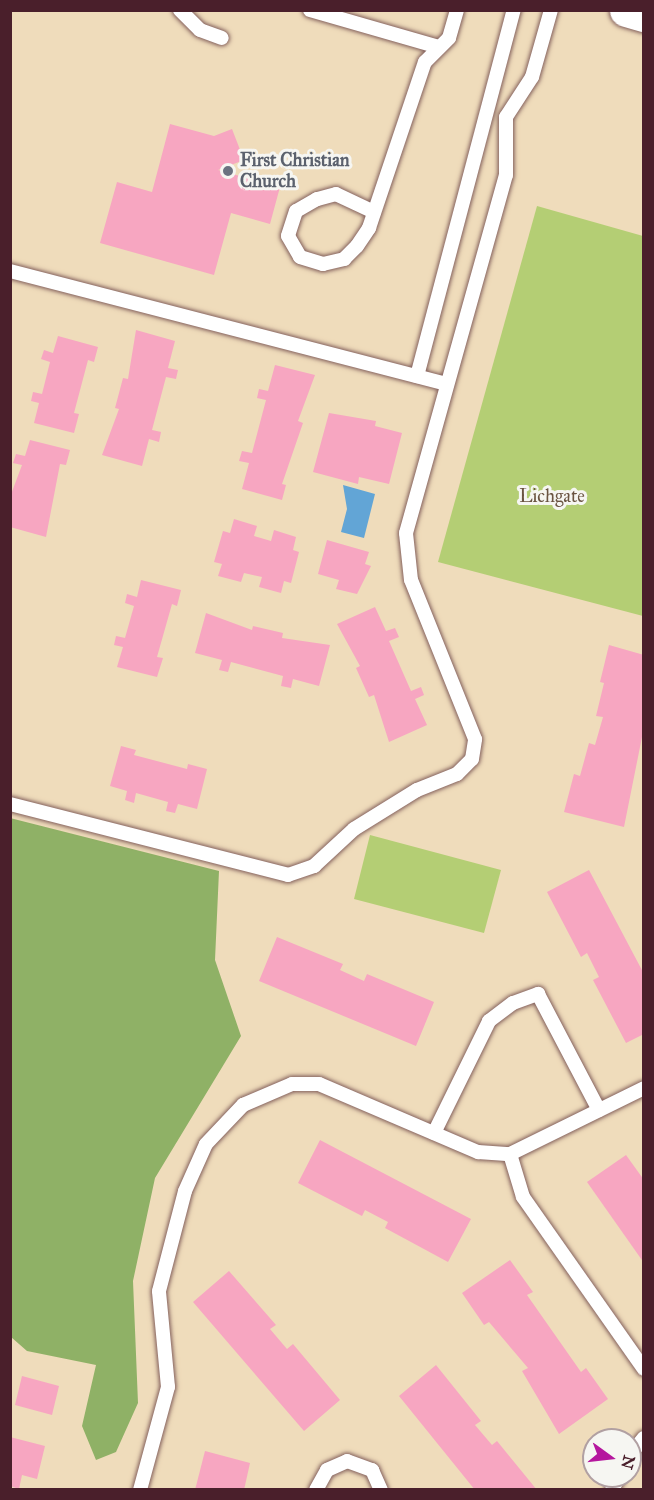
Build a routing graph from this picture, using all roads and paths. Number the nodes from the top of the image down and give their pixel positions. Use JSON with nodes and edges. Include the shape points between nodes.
{"nodes":[{"id":1,"x":180,"y":10,"type":"edge"},
{"id":2,"x":310,"y":10,"type":"edge"},
{"id":3,"x":457,"y":10,"type":"edge"},
{"id":4,"x":514,"y":10,"type":"edge"},
{"id":5,"x":551,"y":10,"type":"edge"},
{"id":6,"x":627,"y":10,"type":"edge"},
{"id":7,"x":644,"y":15,"type":"edge"},
{"id":8,"x":222,"y":38,"type":"dead end"},
{"id":9,"x":439,"y":47,"type":"junction"},
{"id":10,"x":374,"y":212,"type":"junction"},
{"id":11,"x":10,"y":271,"type":"edge"},
{"id":12,"x":417,"y":376,"type":"junction"},
{"id":13,"x":444,"y":383,"type":"junction"},
{"id":14,"x":10,"y":804,"type":"edge"},
{"id":15,"x":644,"y":1088,"type":"edge"},
{"id":16,"x":599,"y":1110,"type":"junction"},
{"id":17,"x":434,"y":1133,"type":"junction"},
{"id":18,"x":510,"y":1154,"type":"junction"},
{"id":19,"x":644,"y":1369,"type":"edge"},
{"id":20,"x":140,"y":1490,"type":"edge"},
{"id":21,"x":316,"y":1490,"type":"edge"},
{"id":22,"x":381,"y":1490,"type":"edge"}],
"edges":[{"from":1,"to":8,"type":"lane","via":[[200,30]]},
{"from":2,"to":9,"type":"lane"},
{"from":3,"to":9,"type":"lane","via":[[449,38]]},
{"from":4,"to":12,"type":"lane","via":[[445,254]]},
{"from":5,"to":13,"type":"lane","via":[[532,77],[506,117],[506,175]]},
{"from":6,"to":7,"type":"street"},
{"from":9,"to":10,"type":"lane","via":[[425,62]]},
{"from":10,"to":10,"type":"lane","via":[[336,194],[317,199],[296,211],[288,236],[300,257],[332,263],[357,246]]},
{"from":11,"to":12,"type":"lane"},
{"from":12,"to":13,"type":"lane"},
{"from":13,"to":14,"type":"lane","via":[[406,533],[411,580],[475,739],[472,759],[457,774],[417,790],[354,829],[314,866],[288,875]]},
{"from":15,"to":16,"type":"lane"},
{"from":16,"to":17,"type":"lane","via":[[538,994],[513,1003],[489,1021]]},
{"from":16,"to":18,"type":"lane"},
{"from":17,"to":18,"type":"lane","via":[[478,1152]]},
{"from":17,"to":20,"type":"lane","via":[[319,1084],[292,1084],[243,1105],[206,1144],[185,1191],[159,1291],[168,1387]]},
{"from":18,"to":19,"type":"lane","via":[[523,1197]]},
{"from":21,"to":22,"type":"lane","via":[[327,1470],[347,1461],[372,1470]]}]}
